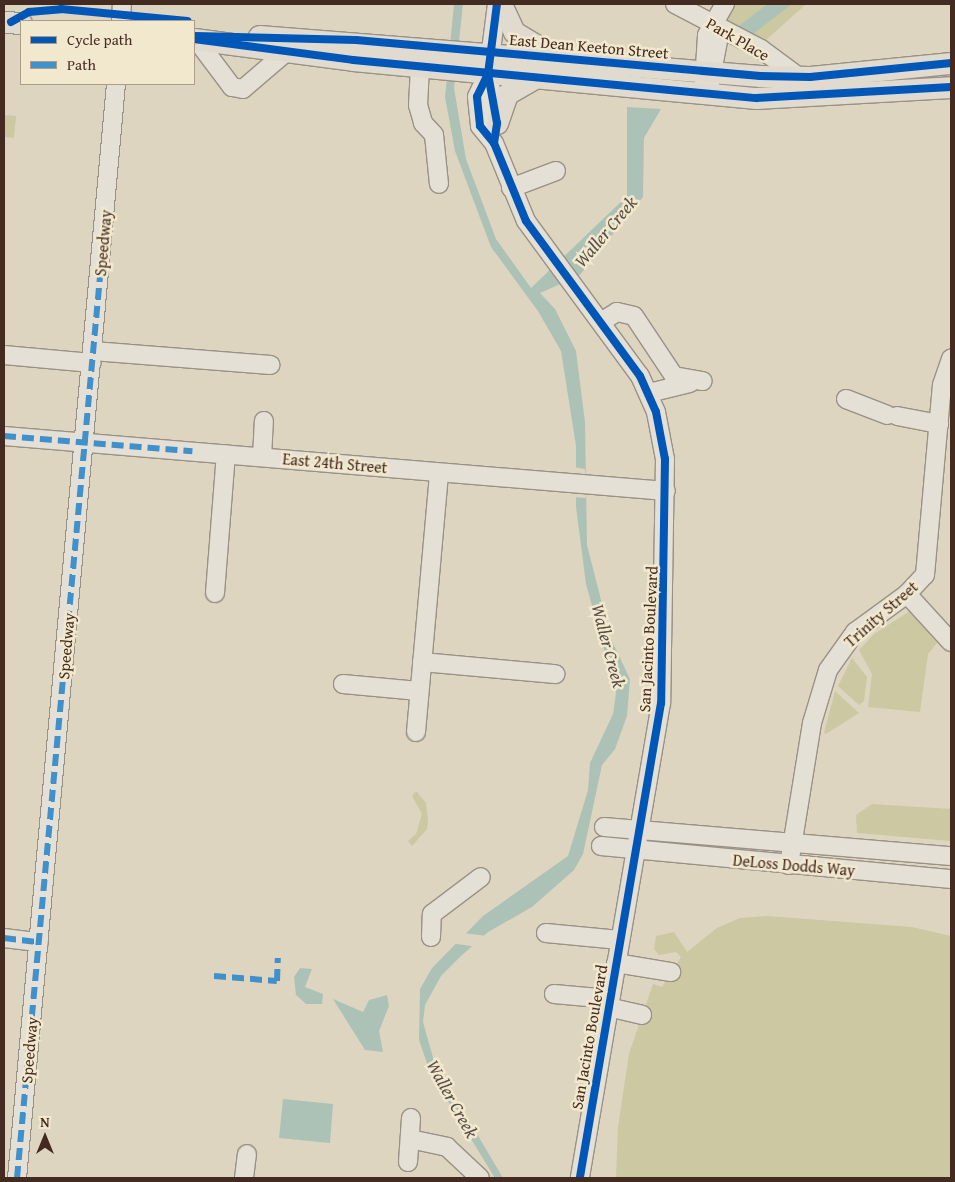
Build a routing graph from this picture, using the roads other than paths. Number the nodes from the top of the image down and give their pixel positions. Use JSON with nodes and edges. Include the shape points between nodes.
{"nodes":[{"id":1,"x":122,"y":4,"type":"edge"},
{"id":2,"x":499,"y":4,"type":"edge"},
{"id":3,"x":675,"y":4,"type":"edge"},
{"id":4,"x":726,"y":4,"type":"edge"},
{"id":5,"x":120,"y":20,"type":"edge"},
{"id":6,"x":4,"y":22,"type":"edge"},
{"id":7,"x":20,"y":23,"type":"edge"},
{"id":8,"x":716,"y":26,"type":"junction"},
{"id":9,"x":195,"y":38,"type":"edge"},
{"id":10,"x":195,"y":38,"type":"edge"},
{"id":11,"x":195,"y":39,"type":"edge"},
{"id":12,"x":490,"y":51,"type":"junction"},
{"id":13,"x":286,"y":52,"type":"junction"},
{"id":14,"x":567,"y":57,"type":"junction"},
{"id":15,"x":951,"y":63,"type":"edge"},
{"id":16,"x":420,"y":67,"type":"junction"},
{"id":17,"x":709,"y":71,"type":"junction"},
{"id":18,"x":488,"y":74,"type":"junction"},
{"id":19,"x":799,"y":77,"type":"junction"},
{"id":20,"x":534,"y":78,"type":"junction"},
{"id":21,"x":116,"y":85,"type":"edge"},
{"id":22,"x":951,"y":87,"type":"edge"},
{"id":23,"x":706,"y":93,"type":"junction"},
{"id":24,"x":496,"y":133,"type":"junction"},
{"id":25,"x":556,"y":171,"type":"dead end"},
{"id":26,"x":439,"y":184,"type":"dead end"},
{"id":27,"x":511,"y":188,"type":"junction"},
{"id":28,"x":601,"y":322,"type":"junction"},
{"id":29,"x":4,"y":355,"type":"edge"},
{"id":30,"x":92,"y":357,"type":"junction"},
{"id":31,"x":951,"y":359,"type":"edge"},
{"id":32,"x":270,"y":365,"type":"dead end"},
{"id":33,"x":649,"y":393,"type":"junction"},
{"id":34,"x":846,"y":398,"type":"dead end"},
{"id":35,"x":264,"y":421,"type":"dead end"},
{"id":36,"x":939,"y":424,"type":"junction"},
{"id":37,"x":4,"y":436,"type":"edge"},
{"id":38,"x":85,"y":444,"type":"junction"},
{"id":39,"x":226,"y":454,"type":"junction"},
{"id":40,"x":262,"y":457,"type":"junction"},
{"id":41,"x":439,"y":473,"type":"junction"},
{"id":42,"x":666,"y":491,"type":"junction"},
{"id":43,"x":215,"y":593,"type":"dead end"},
{"id":44,"x":907,"y":594,"type":"junction"},
{"id":45,"x":951,"y":642,"type":"edge"},
{"id":46,"x":422,"y":662,"type":"junction"},
{"id":47,"x":554,"y":674,"type":"dead end"},
{"id":48,"x":343,"y":684,"type":"dead end"},
{"id":49,"x":419,"y":691,"type":"junction"},
{"id":50,"x":416,"y":732,"type":"dead end"},
{"id":51,"x":604,"y":827,"type":"dead end"},
{"id":52,"x":640,"y":829,"type":"junction"},
{"id":53,"x":792,"y":842,"type":"junction"},
{"id":54,"x":601,"y":846,"type":"dead end"},
{"id":55,"x":636,"y":851,"type":"junction"},
{"id":56,"x":924,"y":854,"type":"junction"},
{"id":57,"x":951,"y":856,"type":"edge"},
{"id":58,"x":789,"y":865,"type":"junction"},
{"id":59,"x":481,"y":876,"type":"dead end"},
{"id":60,"x":922,"y":876,"type":"junction"},
{"id":61,"x":951,"y":879,"type":"edge"},
{"id":62,"x":546,"y":933,"type":"dead end"},
{"id":63,"x":4,"y":938,"type":"edge"},
{"id":64,"x":431,"y":938,"type":"dead end"},
{"id":65,"x":620,"y":940,"type":"junction"},
{"id":66,"x":39,"y":942,"type":"junction"},
{"id":67,"x":616,"y":963,"type":"junction"},
{"id":68,"x":671,"y":972,"type":"dead end"},
{"id":69,"x":554,"y":994,"type":"dead end"},
{"id":70,"x":609,"y":1003,"type":"junction"},
{"id":71,"x":642,"y":1015,"type":"dead end"},
{"id":72,"x":411,"y":1118,"type":"dead end"},
{"id":73,"x":410,"y":1139,"type":"junction"},
{"id":74,"x":247,"y":1154,"type":"dead end"},
{"id":75,"x":408,"y":1162,"type":"dead end"},
{"id":76,"x":18,"y":1178,"type":"edge"},
{"id":77,"x":244,"y":1178,"type":"edge"},
{"id":78,"x":480,"y":1178,"type":"edge"},
{"id":79,"x":580,"y":1178,"type":"edge"}],
"edges":[{"from":1,"to":5,"type":"street"},
{"from":2,"to":12,"type":"street","name":"San Jacinto Boulevard"},
{"from":2,"to":14,"type":"main road","via":[[514,32],[544,51]]},
{"from":3,"to":8,"type":"street","name":"Park Place"},
{"from":4,"to":8,"type":"street"},
{"from":6,"to":7,"type":"main road"},
{"from":8,"to":17,"type":"street","via":[[719,36]]},
{"from":8,"to":19,"type":"street","name":"Park Place","via":[[761,49]]},
{"from":9,"to":12,"type":"main road","name":"East Dean Keeton Street","via":[[356,40]]},
{"from":10,"to":13,"type":"main road"},
{"from":11,"to":13,"type":"street","via":[[232,87],[243,89]]},
{"from":12,"to":14,"type":"main road","name":"East Dean Keeton Street"},
{"from":12,"to":18,"type":"street","name":"San Jacinto Boulevard"},
{"from":13,"to":16,"type":"main road"},
{"from":14,"to":17,"type":"main road","name":"East Dean Keeton Street"},
{"from":15,"to":19,"type":"main road","name":"East Dean Keeton Street"},
{"from":16,"to":18,"type":"main road"},
{"from":16,"to":26,"type":"street","via":[[418,105],[423,123],[434,135]]},
{"from":17,"to":19,"type":"main road","name":"East Dean Keeton Street"},
{"from":17,"to":23,"type":"street"},
{"from":18,"to":20,"type":"main road"},
{"from":18,"to":24,"type":"street","name":"San Jacinto Boulevard"},
{"from":20,"to":23,"type":"main road"},
{"from":20,"to":24,"type":"main road","via":[[507,94]]},
{"from":21,"to":30,"type":"street","name":"Speedway"},
{"from":22,"to":23,"type":"main road","via":[[819,97]]},
{"from":24,"to":27,"type":"street","name":"San Jacinto Boulevard"},
{"from":25,"to":27,"type":"street"},
{"from":27,"to":28,"type":"street","name":"San Jacinto Boulevard","via":[[526,221]]},
{"from":28,"to":33,"type":"street","name":"San Jacinto Boulevard"},
{"from":28,"to":33,"type":"street","via":[[617,312],[634,316],[671,372],[679,378],[703,382],[668,385]]},
{"from":29,"to":30,"type":"street"},
{"from":30,"to":32,"type":"street"},
{"from":30,"to":38,"type":"street","name":"Speedway"},
{"from":31,"to":36,"type":"street","name":"Trinity Street","via":[[942,385]]},
{"from":33,"to":42,"type":"street","name":"San Jacinto Boulevard","via":[[662,434]]},
{"from":34,"to":36,"type":"street","via":[[892,416]]},
{"from":35,"to":40,"type":"street"},
{"from":36,"to":44,"type":"street","name":"Trinity Street","via":[[929,559],[925,574]]},
{"from":37,"to":38,"type":"street","name":"East 24th Street"},
{"from":38,"to":39,"type":"street","name":"East 24th Street"},
{"from":38,"to":66,"type":"street","name":"Speedway"},
{"from":39,"to":40,"type":"street","name":"East 24th Street"},
{"from":39,"to":43,"type":"street"},
{"from":40,"to":41,"type":"street","name":"East 24th Street"},
{"from":41,"to":42,"type":"street","name":"East 24th Street"},
{"from":41,"to":46,"type":"street"},
{"from":42,"to":52,"type":"street","name":"San Jacinto Boulevard","via":[[663,674]]},
{"from":44,"to":45,"type":"street"},
{"from":44,"to":53,"type":"street","name":"Trinity Street","via":[[855,632],[828,670],[812,723]]},
{"from":46,"to":47,"type":"street"},
{"from":46,"to":49,"type":"street"},
{"from":48,"to":49,"type":"street"},
{"from":49,"to":50,"type":"street"},
{"from":51,"to":52,"type":"street","name":"DeLoss Dodds Way"},
{"from":52,"to":53,"type":"street","name":"DeLoss Dodds Way"},
{"from":52,"to":55,"type":"street","name":"San Jacinto Boulevard"},
{"from":53,"to":56,"type":"street","name":"DeLoss Dodds Way"},
{"from":53,"to":58,"type":"street","name":"Trinity Street"},
{"from":54,"to":55,"type":"street","name":"DeLoss Dodds Way"},
{"from":55,"to":58,"type":"street","name":"DeLoss Dodds Way"},
{"from":55,"to":65,"type":"street","name":"San Jacinto Boulevard"},
{"from":56,"to":57,"type":"street","name":"DeLoss Dodds Way"},
{"from":56,"to":60,"type":"street"},
{"from":58,"to":60,"type":"street","name":"DeLoss Dodds Way"},
{"from":59,"to":64,"type":"street","via":[[432,914]]},
{"from":60,"to":61,"type":"street","name":"DeLoss Dodds Way"},
{"from":62,"to":65,"type":"street"},
{"from":63,"to":66,"type":"street"},
{"from":65,"to":67,"type":"street","name":"San Jacinto Boulevard"},
{"from":66,"to":76,"type":"street","name":"Speedway"},
{"from":67,"to":68,"type":"street"},
{"from":67,"to":70,"type":"street","name":"San Jacinto Boulevard"},
{"from":69,"to":70,"type":"street"},
{"from":70,"to":71,"type":"street"},
{"from":70,"to":79,"type":"street","name":"San Jacinto Boulevard"},
{"from":72,"to":73,"type":"street"},
{"from":73,"to":75,"type":"street"},
{"from":73,"to":78,"type":"street","via":[[447,1147]]},
{"from":74,"to":77,"type":"street"}]}
